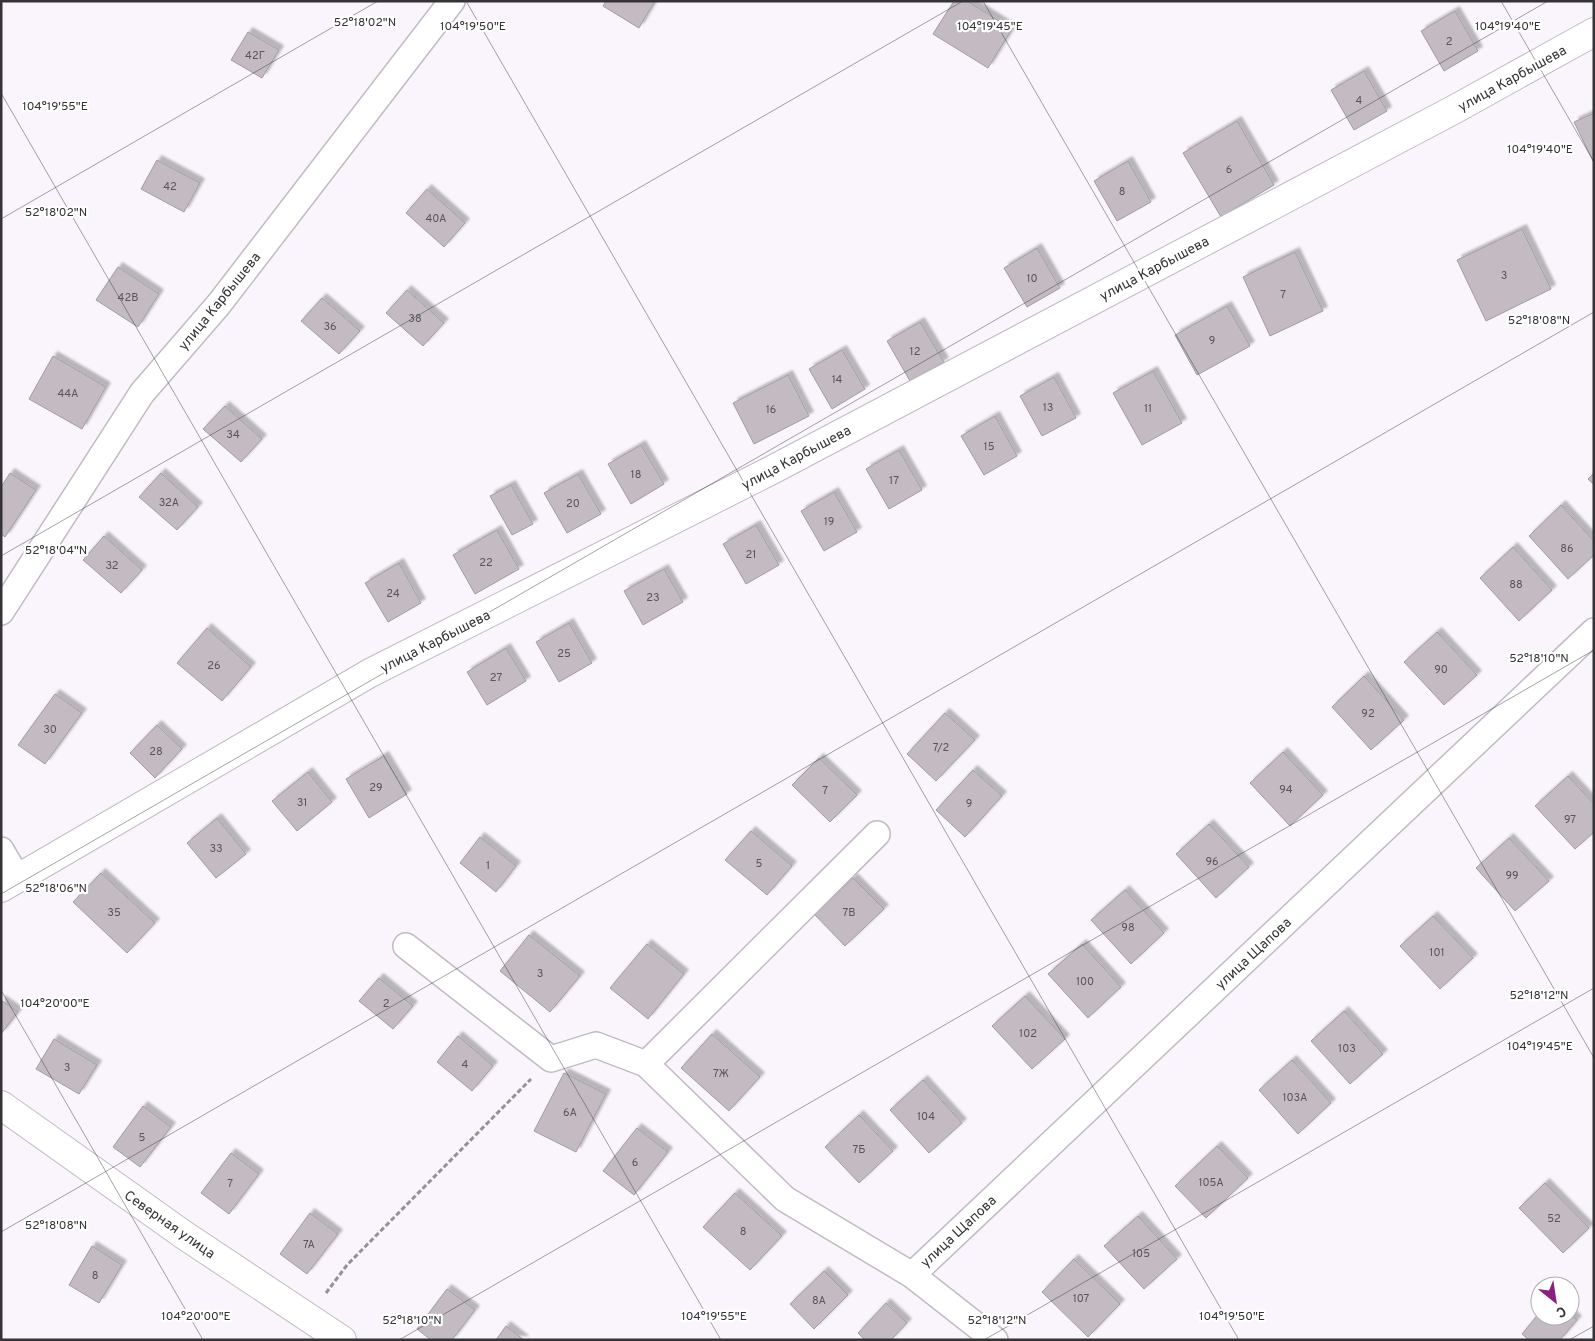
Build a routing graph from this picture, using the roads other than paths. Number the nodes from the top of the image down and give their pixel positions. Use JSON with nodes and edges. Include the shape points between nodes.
{"nodes":[{"id":1,"x":452,"y":1,"type":"edge"},
{"id":2,"x":1594,"y":32,"type":"edge"},
{"id":3,"x":1,"y":612,"type":"edge"},
{"id":4,"x":1594,"y":631,"type":"edge"},
{"id":5,"x":877,"y":834,"type":"dead end"},
{"id":6,"x":1,"y":850,"type":"edge"},
{"id":7,"x":9,"y":884,"type":"edge"},
{"id":8,"x":406,"y":946,"type":"dead end"},
{"id":9,"x":646,"y":1064,"type":"junction"},
{"id":10,"x":1,"y":1105,"type":"edge"},
{"id":11,"x":912,"y":1274,"type":"junction"},
{"id":12,"x":342,"y":1340,"type":"edge"},
{"id":13,"x":995,"y":1340,"type":"edge"}],
"edges":[{"from":1,"to":3,"type":"street","name":"улица Карбышева","via":[[219,304],[142,393]]},
{"from":2,"to":7,"type":"main road","name":"улица Карбышева","via":[[1448,113],[770,471],[370,673]]},
{"from":4,"to":11,"type":"street","name":"улица Щапова"},
{"from":5,"to":9,"type":"street"},
{"from":6,"to":7,"type":"street"},
{"from":8,"to":9,"type":"street","via":[[551,1059],[596,1045]]},
{"from":9,"to":11,"type":"street","via":[[785,1199]]},
{"from":10,"to":12,"type":"main road","name":"Северная улица","via":[[184,1235]]},
{"from":11,"to":13,"type":"street"}]}
